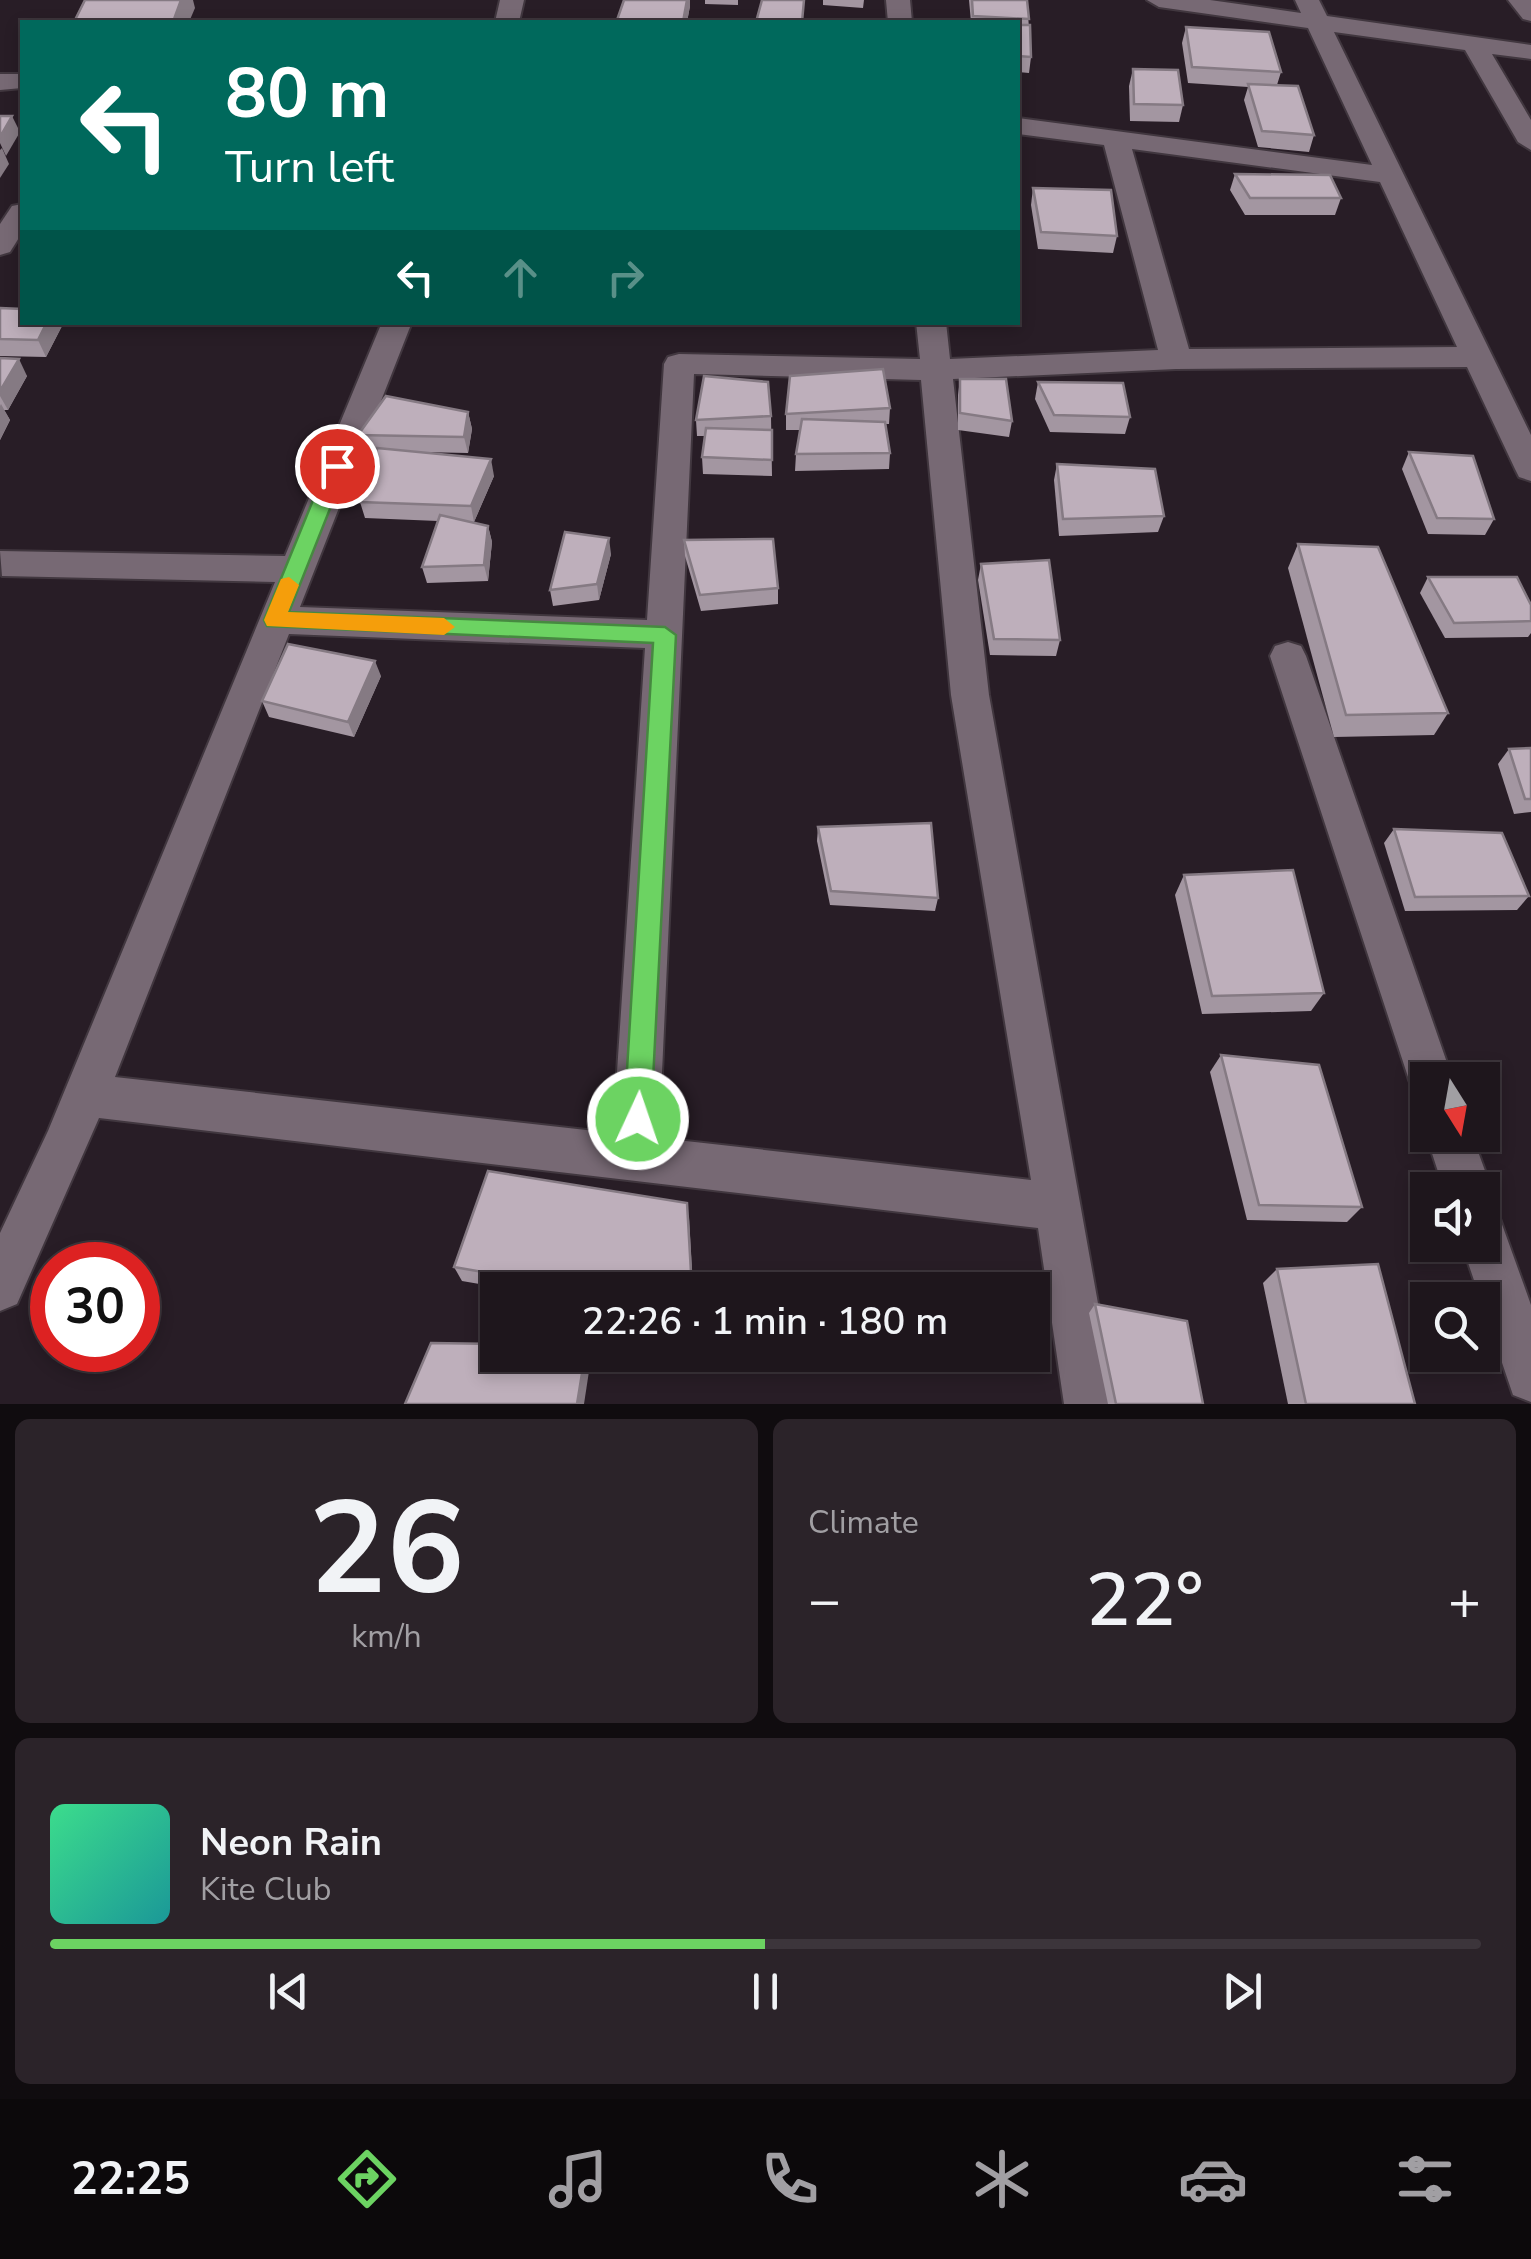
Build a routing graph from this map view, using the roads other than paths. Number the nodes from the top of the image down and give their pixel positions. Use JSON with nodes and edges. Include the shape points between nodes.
{"nodes":[{"id":1,"x":1159,"y":0,"type":"edge"},
{"id":2,"x":1520,"y":0,"type":"edge"},
{"id":3,"x":1310,"y":11,"type":"edge"},
{"id":4,"x":1531,"y":14,"type":"edge"},
{"id":5,"x":1474,"y":46,"type":"junction"},
{"id":6,"x":1531,"y":52,"type":"edge"},
{"id":7,"x":1020,"y":126,"type":"edge"},
{"id":8,"x":1116,"y":139,"type":"junction"},
{"id":9,"x":1531,"y":142,"type":"edge"},
{"id":10,"x":1388,"y":175,"type":"junction"},
{"id":11,"x":20,"y":215,"type":"edge"},
{"id":12,"x":0,"y":246,"type":"edge"},
{"id":13,"x":396,"y":325,"type":"edge"},
{"id":14,"x":931,"y":325,"type":"edge"},
{"id":15,"x":1476,"y":357,"type":"junction"},
{"id":16,"x":1176,"y":359,"type":"junction"},
{"id":17,"x":936,"y":370,"type":"junction"},
{"id":18,"x":1531,"y":469,"type":"edge"},
{"id":19,"x":2,"y":563,"type":"edge"},
{"id":20,"x":295,"y":569,"type":"junction"},
{"id":21,"x":274,"y":620,"type":"junction"},
{"id":22,"x":665,"y":635,"type":"junction"},
{"id":23,"x":1288,"y":656,"type":"dead end"},
{"id":24,"x":1425,"y":1062,"type":"edge"},
{"id":25,"x":84,"y":1096,"type":"junction"},
{"id":26,"x":635,"y":1156,"type":"junction"},
{"id":27,"x":1060,"y":1207,"type":"junction"},
{"id":28,"x":1492,"y":1262,"type":"edge"},
{"id":29,"x":0,"y":1287,"type":"edge"},
{"id":30,"x":1531,"y":1377,"type":"edge"},
{"id":31,"x":1090,"y":1404,"type":"edge"}],
"edges":[{"from":1,"to":3,"type":"street"},
{"from":2,"to":4,"type":"street"},
{"from":3,"to":5,"type":"street"},
{"from":3,"to":10,"type":"street"},
{"from":5,"to":6,"type":"street"},
{"from":5,"to":9,"type":"street"},
{"from":7,"to":8,"type":"street"},
{"from":8,"to":10,"type":"street"},
{"from":8,"to":16,"type":"street"},
{"from":10,"to":15,"type":"street"},
{"from":11,"to":12,"type":"street"},
{"from":13,"to":20,"type":"street"},
{"from":14,"to":17,"type":"street"},
{"from":15,"to":16,"type":"street"},
{"from":15,"to":18,"type":"street"},
{"from":16,"to":17,"type":"street"},
{"from":17,"to":22,"type":"street","via":[[679,364]]},
{"from":17,"to":27,"type":"street","via":[[970,694]]},
{"from":19,"to":20,"type":"street"},
{"from":20,"to":21,"type":"street"},
{"from":21,"to":22,"type":"street"},
{"from":21,"to":25,"type":"street"},
{"from":22,"to":26,"type":"street"},
{"from":23,"to":24,"type":"street"},
{"from":25,"to":26,"type":"street"},
{"from":25,"to":29,"type":"street"},
{"from":26,"to":27,"type":"street"},
{"from":27,"to":31,"type":"street"},
{"from":28,"to":30,"type":"street"}]}
